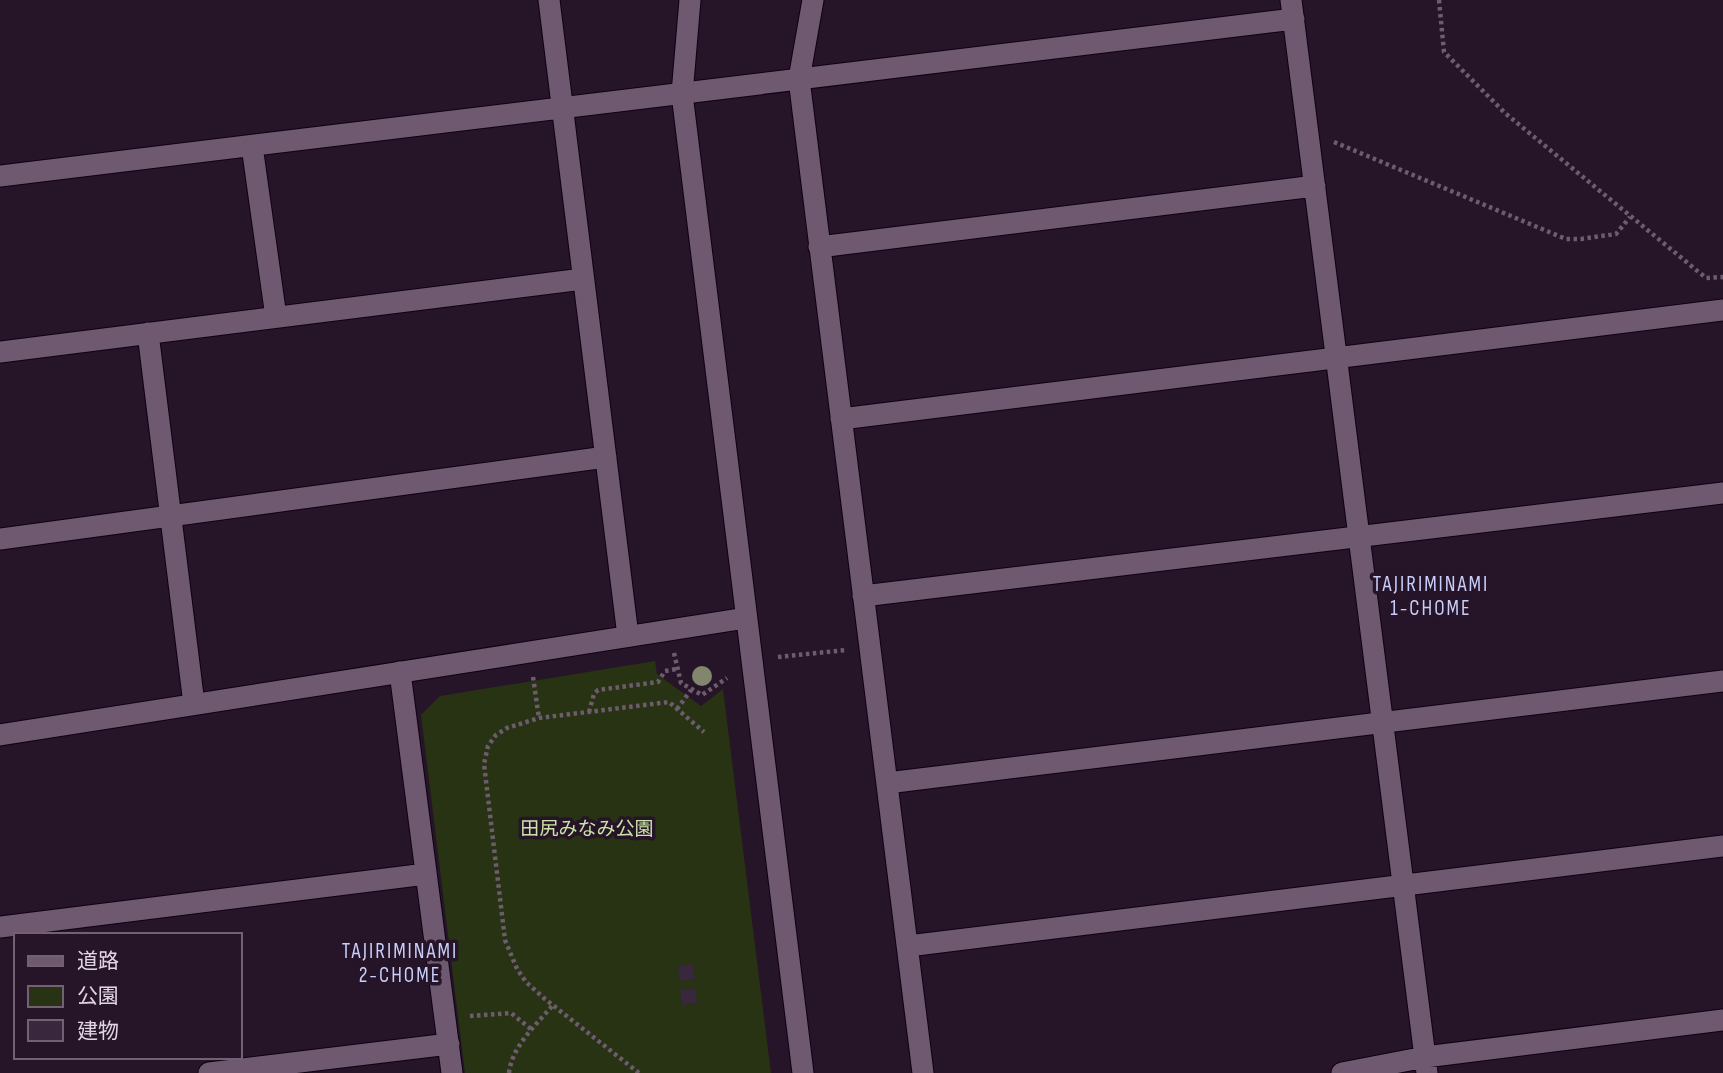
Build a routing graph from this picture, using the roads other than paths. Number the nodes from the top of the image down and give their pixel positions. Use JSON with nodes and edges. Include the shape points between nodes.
{"nodes":[{"id":1,"x":549,"y":0,"type":"edge"},
{"id":2,"x":690,"y":0,"type":"edge"},
{"id":3,"x":813,"y":0,"type":"edge"},
{"id":4,"x":1292,"y":9,"type":"edge"},
{"id":5,"x":799,"y":79,"type":"junction"},
{"id":6,"x":682,"y":94,"type":"junction"},
{"id":7,"x":563,"y":108,"type":"junction"},
{"id":8,"x":252,"y":146,"type":"junction"},
{"id":9,"x":0,"y":177,"type":"edge"},
{"id":10,"x":1315,"y":186,"type":"junction"},
{"id":11,"x":820,"y":247,"type":"junction"},
{"id":12,"x":583,"y":279,"type":"junction"},
{"id":13,"x":1723,"y":310,"type":"edge"},
{"id":14,"x":276,"y":317,"type":"junction"},
{"id":15,"x":148,"y":333,"type":"junction"},
{"id":16,"x":0,"y":352,"type":"edge"},
{"id":17,"x":1336,"y":357,"type":"junction"},
{"id":18,"x":841,"y":419,"type":"junction"},
{"id":19,"x":606,"y":457,"type":"junction"},
{"id":20,"x":1723,"y":493,"type":"edge"},
{"id":21,"x":171,"y":516,"type":"junction"},
{"id":22,"x":1359,"y":537,"type":"junction"},
{"id":23,"x":0,"y":539,"type":"edge"},
{"id":24,"x":863,"y":596,"type":"junction"},
{"id":25,"x":746,"y":618,"type":"junction"},
{"id":26,"x":628,"y":636,"type":"junction"},
{"id":27,"x":400,"y":672,"type":"junction"},
{"id":28,"x":1723,"y":681,"type":"edge"},
{"id":29,"x":194,"y":704,"type":"junction"},
{"id":30,"x":1382,"y":722,"type":"junction"},
{"id":31,"x":0,"y":735,"type":"edge"},
{"id":32,"x":887,"y":783,"type":"junction"},
{"id":33,"x":1723,"y":846,"type":"edge"},
{"id":34,"x":426,"y":874,"type":"junction"},
{"id":35,"x":1403,"y":886,"type":"junction"},
{"id":36,"x":0,"y":927,"type":"edge"},
{"id":37,"x":908,"y":946,"type":"junction"},
{"id":38,"x":1723,"y":1020,"type":"edge"},
{"id":39,"x":449,"y":1044,"type":"junction"},
{"id":40,"x":1426,"y":1065,"type":"edge"},
{"id":41,"x":209,"y":1073,"type":"edge"},
{"id":42,"x":452,"y":1073,"type":"edge"},
{"id":43,"x":803,"y":1073,"type":"edge"},
{"id":44,"x":923,"y":1073,"type":"edge"},
{"id":45,"x":1342,"y":1073,"type":"edge"}],
"edges":[{"from":1,"to":7,"type":"street"},
{"from":2,"to":6,"type":"street"},
{"from":3,"to":5,"type":"street"},
{"from":4,"to":5,"type":"street"},
{"from":4,"to":10,"type":"street"},
{"from":5,"to":6,"type":"street"},
{"from":5,"to":11,"type":"street"},
{"from":6,"to":7,"type":"street"},
{"from":6,"to":25,"type":"street"},
{"from":7,"to":8,"type":"street"},
{"from":7,"to":12,"type":"street"},
{"from":8,"to":9,"type":"street"},
{"from":8,"to":14,"type":"street"},
{"from":10,"to":11,"type":"street"},
{"from":10,"to":17,"type":"street"},
{"from":11,"to":18,"type":"street"},
{"from":12,"to":14,"type":"street"},
{"from":12,"to":19,"type":"street"},
{"from":13,"to":17,"type":"street"},
{"from":14,"to":15,"type":"street"},
{"from":15,"to":16,"type":"street"},
{"from":15,"to":21,"type":"street"},
{"from":17,"to":18,"type":"street"},
{"from":17,"to":22,"type":"street"},
{"from":18,"to":24,"type":"street"},
{"from":19,"to":21,"type":"street"},
{"from":19,"to":26,"type":"street"},
{"from":20,"to":22,"type":"street"},
{"from":21,"to":23,"type":"street"},
{"from":21,"to":29,"type":"street"},
{"from":22,"to":24,"type":"street"},
{"from":22,"to":30,"type":"street"},
{"from":24,"to":32,"type":"street"},
{"from":25,"to":26,"type":"street"},
{"from":25,"to":43,"type":"street"},
{"from":26,"to":27,"type":"street"},
{"from":27,"to":29,"type":"street"},
{"from":27,"to":34,"type":"street"},
{"from":28,"to":30,"type":"street"},
{"from":29,"to":31,"type":"street"},
{"from":30,"to":32,"type":"street"},
{"from":30,"to":35,"type":"street"},
{"from":32,"to":37,"type":"street"},
{"from":33,"to":35,"type":"street"},
{"from":34,"to":36,"type":"street"},
{"from":34,"to":39,"type":"street"},
{"from":35,"to":37,"type":"street"},
{"from":35,"to":40,"type":"street"},
{"from":37,"to":44,"type":"street"},
{"from":38,"to":40,"type":"street"},
{"from":39,"to":41,"type":"street"},
{"from":39,"to":42,"type":"street"},
{"from":40,"to":45,"type":"street"}]}
